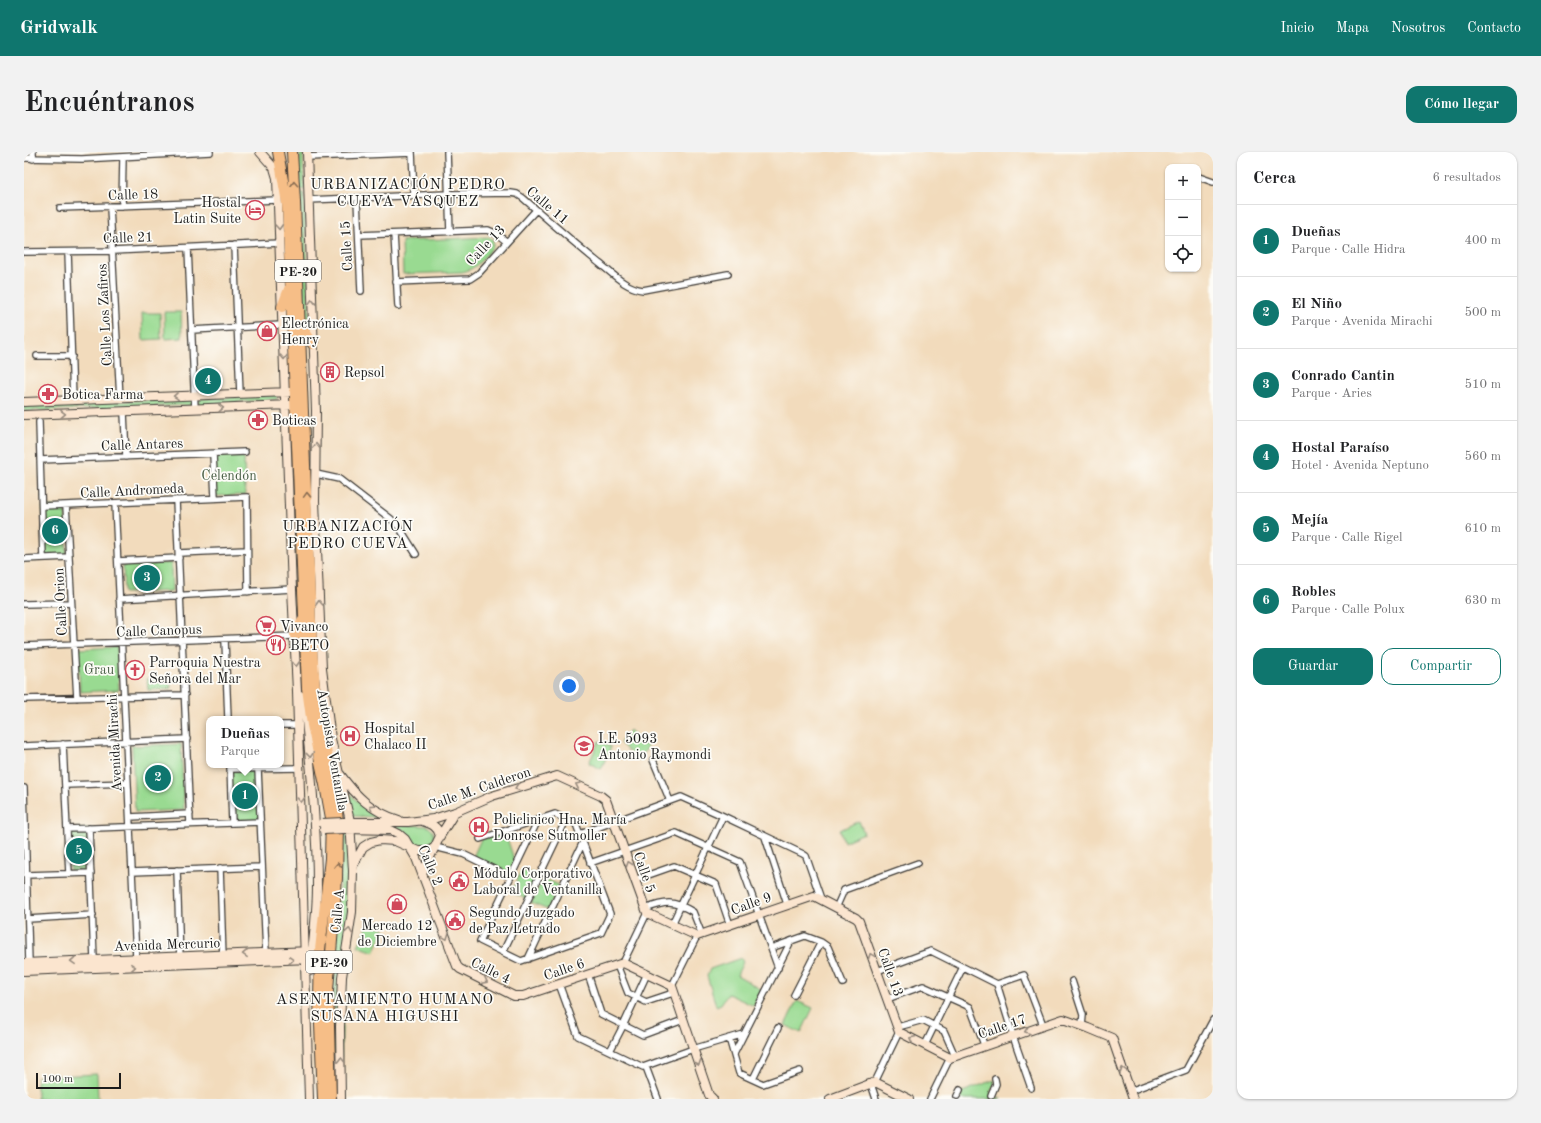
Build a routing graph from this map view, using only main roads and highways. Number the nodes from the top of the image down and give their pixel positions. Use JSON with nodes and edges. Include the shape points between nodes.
{"nodes":[{"id":1,"x":278,"y":152,"type":"edge"},
{"id":2,"x":292,"y":152,"type":"edge"},
{"id":3,"x":290,"y":286,"type":"junction"},
{"id":4,"x":282,"y":307,"type":"road end"},
{"id":5,"x":300,"y":323,"type":"junction"},
{"id":6,"x":313,"y":344,"type":"road end"},
{"id":7,"x":294,"y":391,"type":"junction"},
{"id":8,"x":295,"y":405,"type":"junction"},
{"id":9,"x":303,"y":620,"type":"junction"},
{"id":10,"x":295,"y":636,"type":"road end"},
{"id":11,"x":333,"y":826,"type":"junction"},
{"id":12,"x":323,"y":1099,"type":"edge"},
{"id":13,"x":331,"y":1099,"type":"edge"}],
"edges":[{"from":1,"to":3,"type":"highway","number":"PE-20","via":[[287,203]]},
{"from":5,"to":2,"type":"highway","number":"PE-20","one_way":true},
{"from":3,"to":4,"type":"highway"},
{"from":3,"to":7,"type":"highway","number":"PE-20"},
{"from":5,"to":6,"type":"highway"},
{"from":5,"to":7,"type":"highway","number":"PE-20"},
{"from":7,"to":8,"type":"highway","name":"Autopista Ventanilla","number":"PE-20"},
{"from":8,"to":9,"type":"highway","name":"Autopista Ventanilla","number":"PE-20"},
{"from":11,"to":8,"type":"highway","name":"Autopista Ventanilla","number":"PE-20","one_way":true,"via":[[336,789],[315,687]]},
{"from":9,"to":10,"type":"highway"},
{"from":9,"to":11,"type":"highway","name":"Autopista Ventanilla","number":"PE-20","via":[[312,725]]},
{"from":11,"to":12,"type":"highway","number":"PE-20","via":[[320,964]]},
{"from":13,"to":11,"type":"highway","number":"PE-20","one_way":true,"via":[[328,990],[337,878]]}]}
